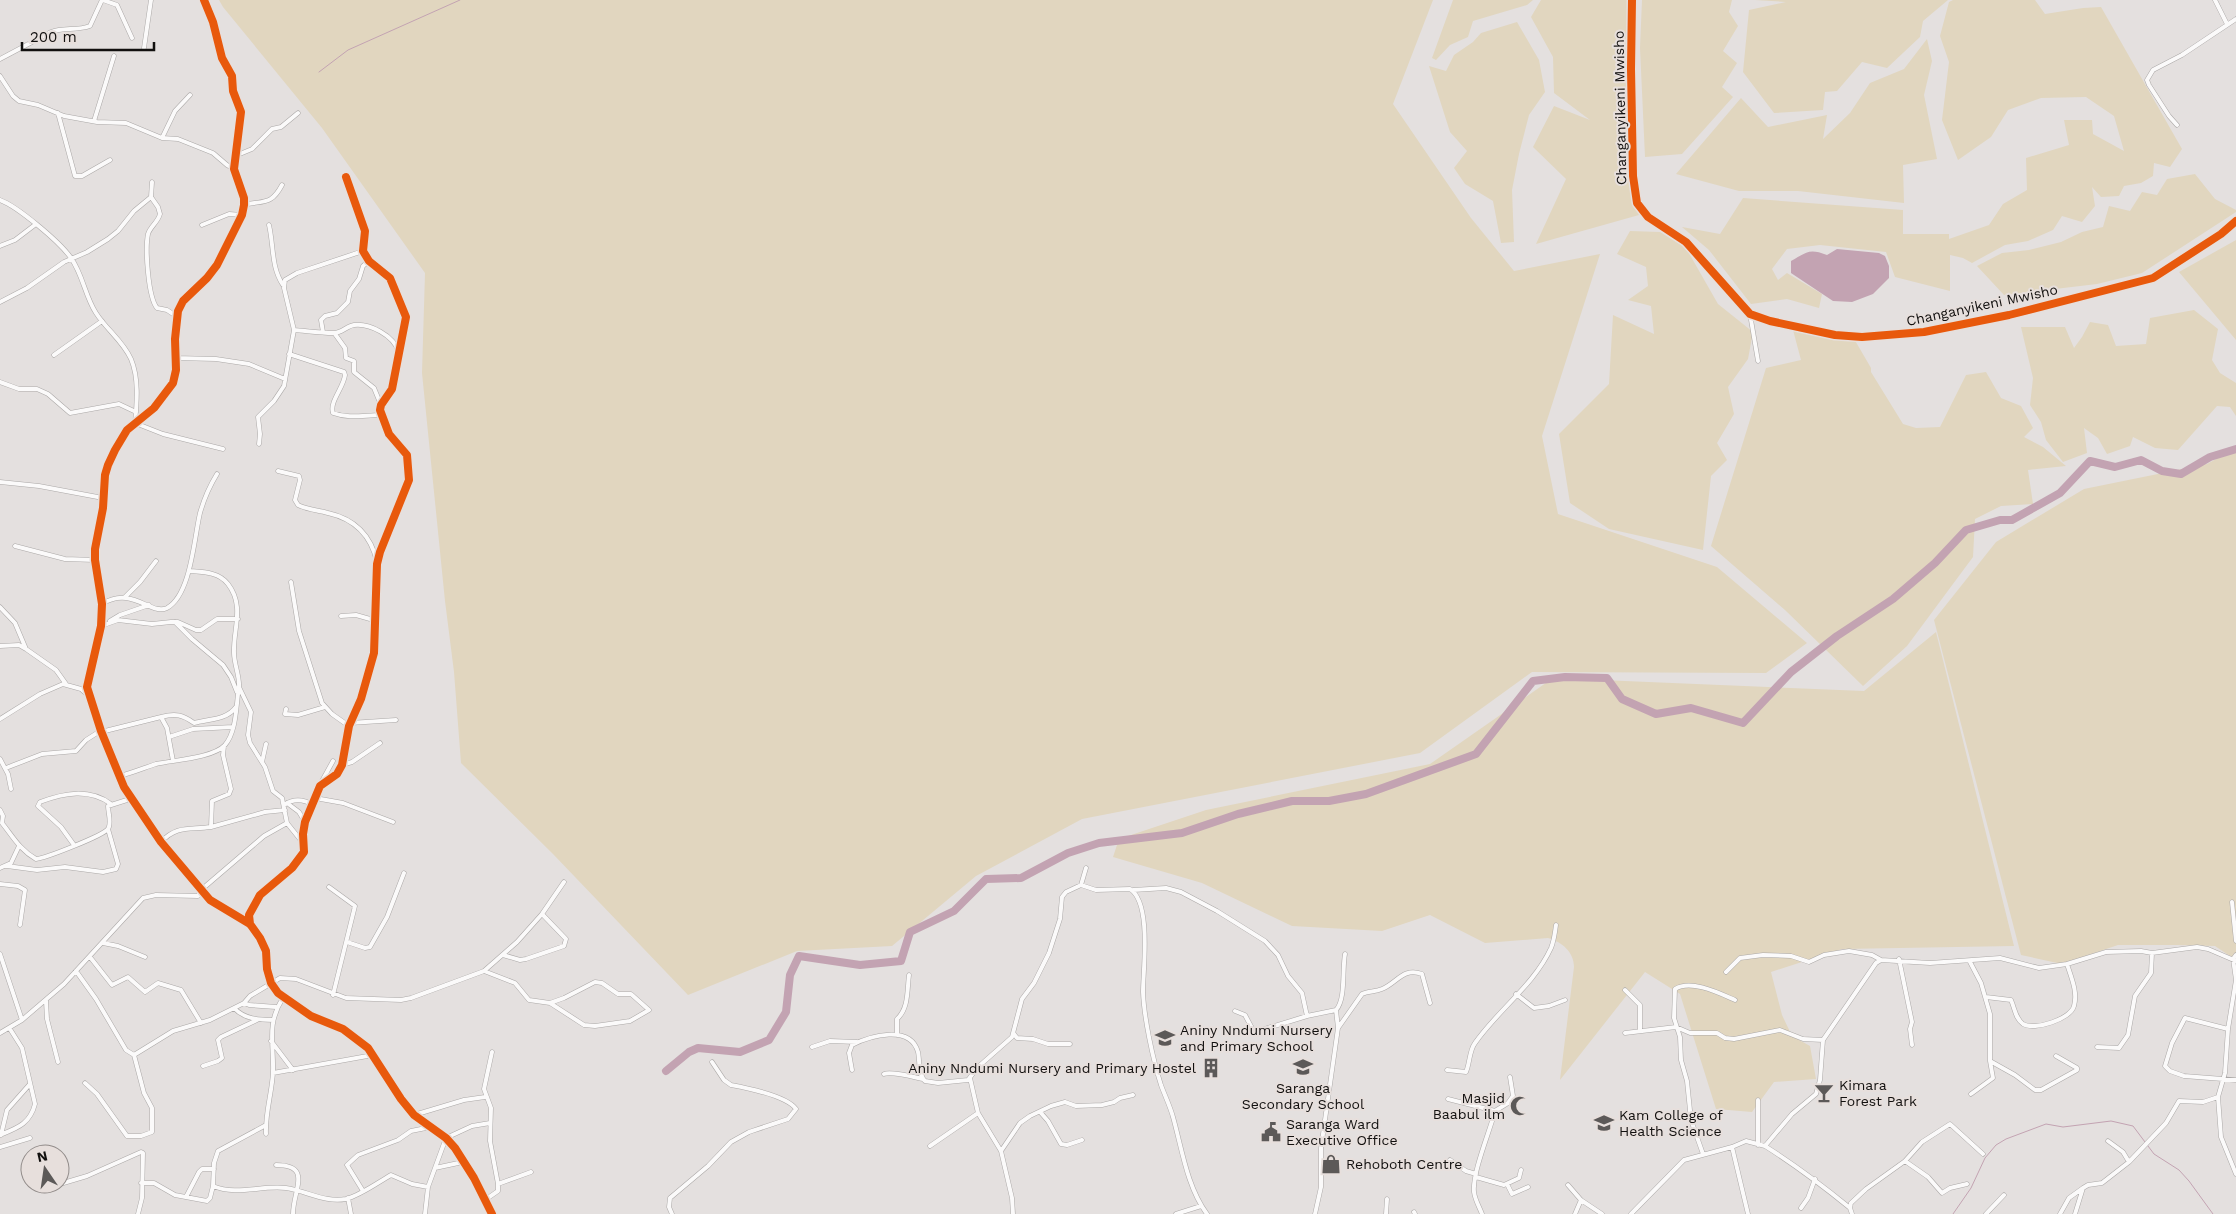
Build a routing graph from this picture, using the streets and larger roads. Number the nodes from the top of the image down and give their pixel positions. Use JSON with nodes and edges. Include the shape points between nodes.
{"nodes":[{"id":1,"x":102,"y":0,"type":"edge"},
{"id":2,"x":151,"y":0,"type":"edge"},
{"id":3,"x":204,"y":0,"type":"edge"},
{"id":4,"x":1632,"y":0,"type":"edge"},
{"id":5,"x":2215,"y":0,"type":"edge"},
{"id":6,"x":2236,"y":19,"type":"edge"},
{"id":7,"x":2228,"y":24,"type":"junction"},
{"id":8,"x":132,"y":38,"type":"dead end"},
{"id":9,"x":144,"y":48,"type":"dead end"},
{"id":10,"x":114,"y":56,"type":"dead end"},
{"id":11,"x":0,"y":59,"type":"edge"},
{"id":12,"x":0,"y":76,"type":"edge"},
{"id":13,"x":190,"y":95,"type":"dead end"},
{"id":14,"x":58,"y":113,"type":"junction"},
{"id":15,"x":298,"y":113,"type":"dead end"},
{"id":16,"x":94,"y":121,"type":"junction"},
{"id":17,"x":2177,"y":125,"type":"dead end"},
{"id":18,"x":162,"y":138,"type":"junction"},
{"id":19,"x":235,"y":156,"type":"junction"},
{"id":20,"x":110,"y":160,"type":"dead end"},
{"id":21,"x":234,"y":169,"type":"junction"},
{"id":22,"x":346,"y":177,"type":"dead end"},
{"id":23,"x":152,"y":182,"type":"dead end"},
{"id":24,"x":282,"y":185,"type":"dead end"},
{"id":25,"x":151,"y":198,"type":"junction"},
{"id":26,"x":0,"y":200,"type":"edge"},
{"id":27,"x":244,"y":205,"type":"junction"},
{"id":28,"x":242,"y":214,"type":"junction"},
{"id":29,"x":2236,"y":221,"type":"edge"},
{"id":30,"x":36,"y":224,"type":"junction"},
{"id":31,"x":202,"y":225,"type":"dead end"},
{"id":32,"x":269,"y":226,"type":"dead end"},
{"id":33,"x":0,"y":246,"type":"edge"},
{"id":34,"x":363,"y":251,"type":"junction"},
{"id":35,"x":71,"y":258,"type":"junction"},
{"id":36,"x":370,"y":261,"type":"junction"},
{"id":37,"x":284,"y":286,"type":"junction"},
{"id":38,"x":0,"y":302,"type":"edge"},
{"id":39,"x":1750,"y":314,"type":"junction"},
{"id":40,"x":176,"y":316,"type":"junction"},
{"id":41,"x":102,"y":321,"type":"junction"},
{"id":42,"x":294,"y":330,"type":"junction"},
{"id":43,"x":323,"y":332,"type":"junction"},
{"id":44,"x":335,"y":334,"type":"junction"},
{"id":45,"x":398,"y":352,"type":"junction"},
{"id":46,"x":289,"y":354,"type":"junction"},
{"id":47,"x":54,"y":355,"type":"dead end"},
{"id":48,"x":175,"y":358,"type":"junction"},
{"id":49,"x":1758,"y":361,"type":"dead end"},
{"id":50,"x":285,"y":379,"type":"junction"},
{"id":51,"x":0,"y":382,"type":"edge"},
{"id":52,"x":380,"y":405,"type":"junction"},
{"id":53,"x":136,"y":412,"type":"junction"},
{"id":54,"x":381,"y":415,"type":"junction"},
{"id":55,"x":135,"y":423,"type":"junction"},
{"id":56,"x":258,"y":444,"type":"dead end"},
{"id":57,"x":223,"y":449,"type":"dead end"},
{"id":58,"x":278,"y":470,"type":"dead end"},
{"id":59,"x":217,"y":474,"type":"dead end"},
{"id":60,"x":0,"y":482,"type":"edge"},
{"id":61,"x":103,"y":498,"type":"junction"},
{"id":62,"x":15,"y":546,"type":"dead end"},
{"id":63,"x":95,"y":560,"type":"junction"},
{"id":64,"x":156,"y":561,"type":"dead end"},
{"id":65,"x":377,"y":564,"type":"junction"},
{"id":66,"x":190,"y":571,"type":"junction"},
{"id":67,"x":291,"y":582,"type":"dead end"},
{"id":68,"x":125,"y":597,"type":"junction"},
{"id":69,"x":102,"y":604,"type":"junction"},
{"id":70,"x":149,"y":605,"type":"junction"},
{"id":71,"x":0,"y":607,"type":"edge"},
{"id":72,"x":341,"y":616,"type":"dead end"},
{"id":73,"x":238,"y":619,"type":"junction"},
{"id":74,"x":377,"y":621,"type":"junction"},
{"id":75,"x":175,"y":622,"type":"junction"},
{"id":76,"x":108,"y":623,"type":"junction"},
{"id":77,"x":101,"y":626,"type":"junction"},
{"id":78,"x":0,"y":646,"type":"edge"},
{"id":79,"x":26,"y":649,"type":"junction"},
{"id":80,"x":66,"y":684,"type":"junction"},
{"id":81,"x":238,"y":689,"type":"junction"},
{"id":82,"x":89,"y":696,"type":"junction"},
{"id":83,"x":237,"y":706,"type":"junction"},
{"id":84,"x":325,"y":707,"type":"junction"},
{"id":85,"x":286,"y":709,"type":"dead end"},
{"id":86,"x":161,"y":717,"type":"junction"},
{"id":87,"x":0,"y":719,"type":"edge"},
{"id":88,"x":396,"y":720,"type":"dead end"},
{"id":89,"x":349,"y":724,"type":"junction"},
{"id":90,"x":232,"y":726,"type":"junction"},
{"id":91,"x":101,"y":732,"type":"junction"},
{"id":92,"x":169,"y":737,"type":"junction"},
{"id":93,"x":380,"y":743,"type":"dead end"},
{"id":94,"x":266,"y":744,"type":"dead end"},
{"id":95,"x":224,"y":746,"type":"junction"},
{"id":96,"x":0,"y":759,"type":"edge"},
{"id":97,"x":173,"y":761,"type":"junction"},
{"id":98,"x":333,"y":761,"type":"dead end"},
{"id":99,"x":262,"y":762,"type":"junction"},
{"id":100,"x":342,"y":765,"type":"junction"},
{"id":101,"x":6,"y":768,"type":"junction"},
{"id":102,"x":120,"y":776,"type":"junction"},
{"id":103,"x":320,"y":786,"type":"junction"},
{"id":104,"x":11,"y":789,"type":"dead end"},
{"id":105,"x":315,"y":798,"type":"junction"},
{"id":106,"x":130,"y":799,"type":"junction"},
{"id":107,"x":111,"y":804,"type":"junction"},
{"id":108,"x":285,"y":804,"type":"junction"},
{"id":109,"x":314,"y":805,"type":"junction"},
{"id":110,"x":0,"y":810,"type":"edge"},
{"id":111,"x":285,"y":810,"type":"junction"},
{"id":112,"x":305,"y":822,"type":"junction"},
{"id":113,"x":393,"y":822,"type":"dead end"},
{"id":114,"x":287,"y":823,"type":"junction"},
{"id":115,"x":211,"y":828,"type":"junction"},
{"id":116,"x":108,"y":829,"type":"junction"},
{"id":117,"x":161,"y":842,"type":"junction"},
{"id":118,"x":303,"y":843,"type":"junction"},
{"id":119,"x":74,"y":845,"type":"junction"},
{"id":120,"x":19,"y":846,"type":"junction"},
{"id":121,"x":7,"y":866,"type":"junction"},
{"id":122,"x":0,"y":868,"type":"edge"},
{"id":123,"x":1086,"y":868,"type":"dead end"},
{"id":124,"x":404,"y":873,"type":"dead end"},
{"id":125,"x":564,"y":882,"type":"dead end"},
{"id":126,"x":0,"y":884,"type":"edge"},
{"id":127,"x":1082,"y":885,"type":"junction"},
{"id":128,"x":329,"y":887,"type":"dead end"},
{"id":129,"x":201,"y":890,"type":"junction"},
{"id":130,"x":1133,"y":890,"type":"junction"},
{"id":131,"x":2232,"y":902,"type":"dead end"},
{"id":132,"x":542,"y":914,"type":"junction"},
{"id":133,"x":250,"y":924,"type":"junction"},
{"id":134,"x":20,"y":925,"type":"dead end"},
{"id":135,"x":1556,"y":925,"type":"dead end"},
{"id":136,"x":2236,"y":941,"type":"edge"},
{"id":137,"x":347,"y":942,"type":"junction"},
{"id":138,"x":103,"y":943,"type":"junction"},
{"id":139,"x":2152,"y":953,"type":"junction"},
{"id":140,"x":0,"y":954,"type":"edge"},
{"id":141,"x":1345,"y":954,"type":"dead end"},
{"id":142,"x":503,"y":955,"type":"junction"},
{"id":143,"x":90,"y":957,"type":"junction"},
{"id":144,"x":145,"y":957,"type":"dead end"},
{"id":145,"x":1899,"y":959,"type":"junction"},
{"id":146,"x":2235,"y":959,"type":"edge"},
{"id":147,"x":1881,"y":960,"type":"junction"},
{"id":148,"x":1970,"y":962,"type":"junction"},
{"id":149,"x":2066,"y":964,"type":"junction"},
{"id":150,"x":76,"y":971,"type":"junction"},
{"id":151,"x":484,"y":971,"type":"junction"},
{"id":152,"x":1726,"y":972,"type":"dead end"},
{"id":153,"x":909,"y":975,"type":"dead end"},
{"id":154,"x":271,"y":983,"type":"junction"},
{"id":155,"x":1625,"y":990,"type":"dead end"},
{"id":156,"x":1516,"y":994,"type":"junction"},
{"id":157,"x":333,"y":995,"type":"junction"},
{"id":158,"x":1986,"y":997,"type":"junction"},
{"id":159,"x":283,"y":998,"type":"junction"},
{"id":160,"x":46,"y":1000,"type":"junction"},
{"id":161,"x":1565,"y":1000,"type":"dead end"},
{"id":162,"x":1735,"y":1000,"type":"dead end"},
{"id":163,"x":1430,"y":1002,"type":"dead end"},
{"id":164,"x":244,"y":1003,"type":"junction"},
{"id":165,"x":550,"y":1003,"type":"junction"},
{"id":166,"x":276,"y":1007,"type":"junction"},
{"id":167,"x":234,"y":1008,"type":"junction"},
{"id":168,"x":1336,"y":1010,"type":"junction"},
{"id":169,"x":1236,"y":1011,"type":"dead end"},
{"id":170,"x":1308,"y":1016,"type":"junction"},
{"id":171,"x":22,"y":1020,"type":"junction"},
{"id":172,"x":258,"y":1020,"type":"junction"},
{"id":173,"x":272,"y":1020,"type":"junction"},
{"id":174,"x":202,"y":1023,"type":"junction"},
{"id":175,"x":1676,"y":1027,"type":"junction"},
{"id":176,"x":1338,"y":1028,"type":"junction"},
{"id":177,"x":10,"y":1029,"type":"junction"},
{"id":178,"x":2228,"y":1029,"type":"junction"},
{"id":179,"x":1640,"y":1031,"type":"junction"},
{"id":180,"x":0,"y":1033,"type":"edge"},
{"id":181,"x":1625,"y":1033,"type":"dead end"},
{"id":182,"x":1014,"y":1034,"type":"junction"},
{"id":183,"x":897,"y":1035,"type":"junction"},
{"id":184,"x":1823,"y":1040,"type":"junction"},
{"id":185,"x":271,"y":1041,"type":"junction"},
{"id":186,"x":859,"y":1042,"type":"junction"},
{"id":187,"x":1070,"y":1044,"type":"dead end"},
{"id":188,"x":1912,"y":1045,"type":"dead end"},
{"id":189,"x":812,"y":1047,"type":"dead end"},
{"id":190,"x":2096,"y":1047,"type":"dead end"},
{"id":191,"x":492,"y":1052,"type":"dead end"},
{"id":192,"x":134,"y":1055,"type":"junction"},
{"id":193,"x":373,"y":1056,"type":"junction"},
{"id":194,"x":2056,"y":1056,"type":"dead end"},
{"id":195,"x":1990,"y":1061,"type":"junction"},
{"id":196,"x":58,"y":1062,"type":"dead end"},
{"id":197,"x":712,"y":1062,"type":"dead end"},
{"id":198,"x":203,"y":1066,"type":"dead end"},
{"id":199,"x":293,"y":1070,"type":"junction"},
{"id":200,"x":852,"y":1070,"type":"dead end"},
{"id":201,"x":1447,"y":1070,"type":"dead end"},
{"id":202,"x":273,"y":1072,"type":"junction"},
{"id":203,"x":884,"y":1074,"type":"dead end"},
{"id":204,"x":1510,"y":1077,"type":"dead end"},
{"id":205,"x":970,"y":1078,"type":"junction"},
{"id":206,"x":923,"y":1079,"type":"junction"},
{"id":207,"x":2222,"y":1079,"type":"junction"},
{"id":208,"x":2236,"y":1080,"type":"edge"},
{"id":209,"x":85,"y":1083,"type":"dead end"},
{"id":210,"x":30,"y":1084,"type":"junction"},
{"id":211,"x":1971,"y":1094,"type":"dead end"},
{"id":212,"x":1133,"y":1095,"type":"dead end"},
{"id":213,"x":486,"y":1097,"type":"junction"},
{"id":214,"x":2218,"y":1097,"type":"junction"},
{"id":215,"x":1448,"y":1099,"type":"dead end"},
{"id":216,"x":1758,"y":1100,"type":"dead end"},
{"id":217,"x":1495,"y":1111,"type":"junction"},
{"id":218,"x":978,"y":1113,"type":"junction"},
{"id":219,"x":1041,"y":1113,"type":"junction"},
{"id":220,"x":414,"y":1114,"type":"junction"},
{"id":221,"x":490,"y":1123,"type":"junction"},
{"id":222,"x":266,"y":1125,"type":"junction"},
{"id":223,"x":431,"y":1127,"type":"junction"},
{"id":224,"x":266,"y":1134,"type":"dead end"},
{"id":225,"x":0,"y":1135,"type":"edge"},
{"id":226,"x":30,"y":1138,"type":"dead end"},
{"id":227,"x":446,"y":1138,"type":"junction"},
{"id":228,"x":1082,"y":1140,"type":"dead end"},
{"id":229,"x":2108,"y":1141,"type":"dead end"},
{"id":230,"x":1758,"y":1145,"type":"junction"},
{"id":231,"x":930,"y":1146,"type":"dead end"},
{"id":232,"x":1765,"y":1146,"type":"junction"},
{"id":233,"x":0,"y":1147,"type":"edge"},
{"id":234,"x":1732,"y":1147,"type":"junction"},
{"id":235,"x":1001,"y":1151,"type":"junction"},
{"id":236,"x":1703,"y":1154,"type":"junction"},
{"id":237,"x":1983,"y":1154,"type":"dead end"},
{"id":238,"x":1450,"y":1160,"type":"dead end"},
{"id":239,"x":464,"y":1162,"type":"junction"},
{"id":240,"x":1905,"y":1162,"type":"junction"},
{"id":241,"x":2129,"y":1162,"type":"junction"},
{"id":242,"x":276,"y":1165,"type":"dead end"},
{"id":243,"x":435,"y":1168,"type":"junction"},
{"id":244,"x":214,"y":1169,"type":"junction"},
{"id":245,"x":1521,"y":1170,"type":"dead end"},
{"id":246,"x":2235,"y":1171,"type":"edge"},
{"id":247,"x":531,"y":1172,"type":"dead end"},
{"id":248,"x":1476,"y":1176,"type":"junction"},
{"id":249,"x":1816,"y":1179,"type":"junction"},
{"id":250,"x":70,"y":1181,"type":"edge"},
{"id":251,"x":141,"y":1183,"type":"junction"},
{"id":252,"x":498,"y":1184,"type":"junction"},
{"id":253,"x":1508,"y":1184,"type":"junction"},
{"id":254,"x":1967,"y":1184,"type":"dead end"},
{"id":255,"x":1568,"y":1185,"type":"dead end"},
{"id":256,"x":213,"y":1186,"type":"junction"},
{"id":257,"x":428,"y":1187,"type":"junction"},
{"id":258,"x":1528,"y":1187,"type":"dead end"},
{"id":259,"x":2083,"y":1188,"type":"junction"},
{"id":260,"x":296,"y":1190,"type":"junction"},
{"id":261,"x":363,"y":1190,"type":"junction"},
{"id":262,"x":2004,"y":1195,"type":"dead end"},
{"id":263,"x":186,"y":1197,"type":"junction"},
{"id":264,"x":348,"y":1198,"type":"junction"},
{"id":265,"x":1387,"y":1198,"type":"dead end"},
{"id":266,"x":485,"y":1200,"type":"junction"},
{"id":267,"x":1581,"y":1200,"type":"junction"},
{"id":268,"x":1201,"y":1206,"type":"junction"},
{"id":269,"x":1800,"y":1208,"type":"dead end"},
{"id":270,"x":1850,"y":1208,"type":"junction"},
{"id":271,"x":138,"y":1214,"type":"edge"},
{"id":272,"x":293,"y":1214,"type":"edge"},
{"id":273,"x":351,"y":1214,"type":"edge"},
{"id":274,"x":425,"y":1214,"type":"edge"},
{"id":275,"x":492,"y":1214,"type":"edge"},
{"id":276,"x":672,"y":1214,"type":"edge"},
{"id":277,"x":1013,"y":1214,"type":"edge"},
{"id":278,"x":1176,"y":1214,"type":"edge"},
{"id":279,"x":1207,"y":1214,"type":"edge"},
{"id":280,"x":1315,"y":1214,"type":"edge"},
{"id":281,"x":1386,"y":1214,"type":"edge"},
{"id":282,"x":1482,"y":1214,"type":"edge"},
{"id":283,"x":1575,"y":1214,"type":"edge"},
{"id":284,"x":1602,"y":1214,"type":"edge"},
{"id":285,"x":1631,"y":1214,"type":"edge"},
{"id":286,"x":1748,"y":1214,"type":"edge"},
{"id":287,"x":1852,"y":1214,"type":"edge"},
{"id":288,"x":1986,"y":1214,"type":"edge"},
{"id":289,"x":2060,"y":1214,"type":"edge"},
{"id":290,"x":2075,"y":1214,"type":"edge"}],
"edges":[{"from":1,"to":8,"type":"street","via":[[117,5]]},
{"from":1,"to":11,"type":"street","via":[[90,26],[51,32]]},
{"from":2,"to":9,"type":"street"},
{"from":3,"to":19,"type":"street","via":[[222,58],[232,76],[233,91],[241,112]]},
{"from":4,"to":39,"type":"street","name":"Changanyikeni Mwisho","via":[[1633,176],[1637,204],[1648,217],[1686,242]]},
{"from":5,"to":7,"type":"street"},
{"from":6,"to":7,"type":"street"},
{"from":7,"to":17,"type":"street","via":[[2149,75],[2149,85]]},
{"from":10,"to":16,"type":"street"},
{"from":12,"to":14,"type":"street","via":[[17,100]]},
{"from":13,"to":18,"type":"street","via":[[176,111]]},
{"from":14,"to":16,"type":"street"},
{"from":14,"to":20,"type":"street","via":[[76,176],[82,176]]},
{"from":15,"to":19,"type":"street","via":[[272,129],[252,149]]},
{"from":16,"to":18,"type":"street","via":[[126,123]]},
{"from":18,"to":21,"type":"street","via":[[178,139],[213,153]]},
{"from":19,"to":21,"type":"street"},
{"from":21,"to":27,"type":"street"},
{"from":22,"to":34,"type":"street","via":[[366,231]]},
{"from":23,"to":25,"type":"street"},
{"from":24,"to":27,"type":"street","via":[[266,202]]},
{"from":25,"to":35,"type":"street","via":[[134,211],[115,234]]},
{"from":25,"to":40,"type":"street","via":[[160,214],[148,236],[147,260],[153,300],[157,308]]},
{"from":26,"to":30,"type":"street"},
{"from":27,"to":28,"type":"street"},
{"from":28,"to":31,"type":"street","via":[[229,214]]},
{"from":28,"to":40,"type":"street","via":[[217,265],[183,301]]},
{"from":29,"to":39,"type":"street","name":"Changanyikeni Mwisho","via":[[2153,278],[2009,315],[1924,332],[1862,337],[1835,335],[1790,327]]},
{"from":30,"to":33,"type":"street","via":[[30,231]]},
{"from":30,"to":35,"type":"street"},
{"from":32,"to":37,"type":"street","via":[[275,272]]},
{"from":34,"to":36,"type":"street"},
{"from":34,"to":37,"type":"street","via":[[298,273],[285,280]]},
{"from":35,"to":38,"type":"street"},
{"from":35,"to":41,"type":"street"},
{"from":36,"to":43,"type":"street","via":[[363,266],[348,302],[337,313],[322,318]]},
{"from":36,"to":45,"type":"street","via":[[390,278],[406,317]]},
{"from":37,"to":42,"type":"street"},
{"from":39,"to":49,"type":"street"},
{"from":40,"to":48,"type":"street"},
{"from":41,"to":47,"type":"street"},
{"from":41,"to":53,"type":"street","via":[[131,359],[136,379]]},
{"from":42,"to":43,"type":"street"},
{"from":42,"to":46,"type":"street"},
{"from":43,"to":44,"type":"street"},
{"from":44,"to":45,"type":"street","via":[[349,327],[362,326],[388,335],[395,341]]},
{"from":44,"to":52,"type":"street","via":[[345,348],[346,358],[355,362],[354,372],[374,388]]},
{"from":45,"to":52,"type":"street","via":[[392,389]]},
{"from":46,"to":50,"type":"street"},
{"from":46,"to":54,"type":"street","via":[[344,372],[344,384],[332,408],[333,413],[356,418]]},
{"from":48,"to":50,"type":"street","via":[[249,364]]},
{"from":48,"to":55,"type":"street","via":[[176,370],[169,390]]},
{"from":50,"to":56,"type":"street","via":[[274,401],[258,417]]},
{"from":51,"to":53,"type":"street","via":[[19,389],[37,389],[70,413],[119,404]]},
{"from":52,"to":54,"type":"street"},
{"from":53,"to":55,"type":"street"},
{"from":54,"to":65,"type":"street","via":[[389,434],[407,455],[409,480],[383,541]]},
{"from":55,"to":57,"type":"street","via":[[155,432]]},
{"from":55,"to":61,"type":"street","via":[[108,465]]},
{"from":58,"to":65,"type":"street","via":[[299,476],[298,504],[341,516],[369,538]]},
{"from":59,"to":66,"type":"street","via":[[200,512]]},
{"from":60,"to":61,"type":"street"},
{"from":61,"to":63,"type":"street"},
{"from":62,"to":63,"type":"street","via":[[65,559]]},
{"from":63,"to":69,"type":"street"},
{"from":64,"to":68,"type":"street"},
{"from":65,"to":74,"type":"street"},
{"from":66,"to":70,"type":"street","via":[[168,607],[160,609]]},
{"from":66,"to":73,"type":"street","via":[[208,572],[224,579],[233,596]]},
{"from":67,"to":84,"type":"street","via":[[299,631]]},
{"from":68,"to":69,"type":"street"},
{"from":68,"to":70,"type":"street"},
{"from":69,"to":77,"type":"street"},
{"from":70,"to":76,"type":"street","via":[[120,615]]},
{"from":71,"to":79,"type":"street","via":[[14,623]]},
{"from":72,"to":74,"type":"street","via":[[356,615]]},
{"from":73,"to":75,"type":"street","via":[[217,619],[201,630]]},
{"from":73,"to":81,"type":"street","via":[[234,655]]},
{"from":74,"to":89,"type":"street","via":[[373,660]]},
{"from":75,"to":76,"type":"street","via":[[152,624],[118,620]]},
{"from":75,"to":81,"type":"street","via":[[223,665]]},
{"from":76,"to":77,"type":"street"},
{"from":77,"to":82,"type":"street","via":[[87,687]]},
{"from":78,"to":79,"type":"street","via":[[19,645]]},
{"from":79,"to":80,"type":"street","via":[[56,670]]},
{"from":80,"to":82,"type":"street"},
{"from":80,"to":87,"type":"street","via":[[51,688]]},
{"from":81,"to":83,"type":"street"},
{"from":81,"to":99,"type":"street","via":[[251,712],[248,739]]},
{"from":82,"to":91,"type":"street"},
{"from":83,"to":86,"type":"street","via":[[225,716],[194,723],[180,714]]},
{"from":83,"to":90,"type":"street"},
{"from":84,"to":85,"type":"street","via":[[298,715],[285,714]]},
{"from":84,"to":89,"type":"street"},
{"from":86,"to":91,"type":"street"},
{"from":86,"to":92,"type":"street"},
{"from":88,"to":89,"type":"street"},
{"from":89,"to":100,"type":"street"},
{"from":90,"to":92,"type":"street","via":[[193,729]]},
{"from":90,"to":95,"type":"street"},
{"from":91,"to":101,"type":"street","via":[[86,740],[76,751],[42,754]]},
{"from":91,"to":102,"type":"street"},
{"from":92,"to":97,"type":"street"},
{"from":93,"to":100,"type":"street"},
{"from":94,"to":99,"type":"street"},
{"from":95,"to":97,"type":"street"},
{"from":95,"to":115,"type":"street","via":[[231,789],[229,794],[212,801]]},
{"from":96,"to":101,"type":"street"},
{"from":97,"to":102,"type":"street"},
{"from":98,"to":103,"type":"street"},
{"from":99,"to":108,"type":"street","via":[[273,790]]},
{"from":100,"to":103,"type":"street","via":[[337,774]]},
{"from":101,"to":104,"type":"street"},
{"from":102,"to":106,"type":"street"},
{"from":103,"to":105,"type":"street"},
{"from":105,"to":109,"type":"street"},
{"from":105,"to":113,"type":"street","via":[[343,803]]},
{"from":106,"to":107,"type":"street"},
{"from":106,"to":117,"type":"street"},
{"from":107,"to":116,"type":"street"},
{"from":107,"to":119,"type":"street","via":[[97,796],[81,793],[55,797],[39,804],[42,812],[61,827]]},
{"from":108,"to":109,"type":"street","via":[[300,800]]},
{"from":108,"to":111,"type":"street"},
{"from":108,"to":112,"type":"street","via":[[299,812]]},
{"from":109,"to":112,"type":"street"},
{"from":110,"to":120,"type":"street","via":[[2,823]]},
{"from":111,"to":114,"type":"street"},
{"from":111,"to":115,"type":"street","via":[[265,812]]},
{"from":112,"to":118,"type":"street"},
{"from":114,"to":118,"type":"street"},
{"from":114,"to":129,"type":"street","via":[[264,836]]},
{"from":115,"to":117,"type":"street","via":[[177,830]]},
{"from":116,"to":119,"type":"street"},
{"from":116,"to":121,"type":"street","via":[[118,864],[116,869],[103,872],[65,867],[37,870]]},
{"from":117,"to":129,"type":"street"},
{"from":118,"to":133,"type":"street","via":[[304,852],[299,860],[260,895],[252,907]]},
{"from":119,"to":120,"type":"street","via":[[36,859]]},
{"from":120,"to":121,"type":"street"},
{"from":121,"to":122,"type":"street"},
{"from":123,"to":127,"type":"street"},
{"from":124,"to":137,"type":"street","via":[[370,947]]},
{"from":125,"to":132,"type":"street"},
{"from":126,"to":134,"type":"street","via":[[25,890]]},
{"from":127,"to":130,"type":"street","via":[[1096,890]]},
{"from":127,"to":182,"type":"street","via":[[1062,897],[1060,919],[1049,954],[1022,1000]]},
{"from":128,"to":137,"type":"street","via":[[355,906]]},
{"from":129,"to":133,"type":"street","via":[[210,900]]},
{"from":129,"to":138,"type":"street","via":[[198,896],[156,895],[143,898]]},
{"from":130,"to":170,"type":"street","via":[[1166,888],[1181,892],[1265,941],[1302,993]]},
{"from":130,"to":268,"type":"street","via":[[1144,924],[1144,1003],[1148,1029],[1160,1083]]},
{"from":131,"to":136,"type":"street"},
{"from":132,"to":142,"type":"street"},
{"from":132,"to":142,"type":"street","via":[[566,939],[564,946],[526,960]]},
{"from":133,"to":154,"type":"street","via":[[266,951]]},
{"from":135,"to":156,"type":"street","via":[[1554,942],[1546,957]]},
{"from":137,"to":157,"type":"street"},
{"from":138,"to":143,"type":"street"},
{"from":138,"to":144,"type":"street"},
{"from":139,"to":146,"type":"street","via":[[2197,947]]},
{"from":139,"to":149,"type":"street","via":[[2109,951]]},
{"from":139,"to":190,"type":"street","via":[[2151,973],[2135,996],[2125,1041],[2119,1048]]},
{"from":140,"to":171,"type":"street"},
{"from":141,"to":168,"type":"street","via":[[1342,997]]},
{"from":142,"to":151,"type":"street"},
{"from":143,"to":150,"type":"street"},
{"from":143,"to":174,"type":"street","via":[[112,985],[128,977],[145,992],[158,983],[180,990]]},
{"from":145,"to":147,"type":"street"},
{"from":145,"to":148,"type":"street","via":[[1930,963]]},
{"from":145,"to":188,"type":"street","via":[[1912,1018]]},
{"from":146,"to":178,"type":"street","via":[[2236,980]]},
{"from":147,"to":152,"type":"street","via":[[1849,951],[1809,962],[1791,956],[1763,955],[1740,958]]},
{"from":147,"to":184,"type":"street"},
{"from":148,"to":149,"type":"street","via":[[2000,958],[2039,968]]},
{"from":148,"to":158,"type":"street"},
{"from":149,"to":158,"type":"street","via":[[2076,998],[2073,1009],[2065,1017],[2027,1026],[2016,1016],[2011,1000]]},
{"from":150,"to":160,"type":"street"},
{"from":150,"to":192,"type":"street","via":[[126,1050]]},
{"from":151,"to":157,"type":"street","via":[[406,999]]},
{"from":151,"to":165,"type":"street","via":[[515,983],[529,1000]]},
{"from":153,"to":183,"type":"street","via":[[906,1008],[897,1019]]},
{"from":154,"to":157,"type":"street","via":[[280,978],[296,979]]},
{"from":154,"to":159,"type":"street"},
{"from":154,"to":164,"type":"street"},
{"from":155,"to":179,"type":"street","via":[[1640,1005]]},
{"from":156,"to":161,"type":"street","via":[[1534,1008]]},
{"from":156,"to":201,"type":"street","via":[[1474,1044],[1466,1072]]},
{"from":158,"to":195,"type":"street","via":[[1991,1022]]},
{"from":159,"to":166,"type":"street"},
{"from":159,"to":193,"type":"street","via":[[311,1016],[350,1033]]},
{"from":160,"to":171,"type":"street"},
{"from":160,"to":196,"type":"street","via":[[47,1019]]},
{"from":162,"to":175,"type":"street","via":[[1712,991],[1679,987],[1675,990],[1673,1007]]},
{"from":163,"to":176,"type":"street","via":[[1422,974],[1404,973],[1382,989],[1360,996]]},
{"from":164,"to":166,"type":"street"},
{"from":164,"to":167,"type":"street"},
{"from":165,"to":165,"type":"street","via":[[584,1025],[595,1026],[630,1021],[649,1010],[631,994],[618,994],[595,982]]},
{"from":166,"to":173,"type":"street"},
{"from":167,"to":172,"type":"street","via":[[238,1013]]},
{"from":167,"to":174,"type":"street"},
{"from":168,"to":170,"type":"street"},
{"from":168,"to":176,"type":"street"},
{"from":169,"to":170,"type":"street","via":[[1245,1015],[1256,1031]]},
{"from":171,"to":177,"type":"street"},
{"from":172,"to":173,"type":"street"},
{"from":172,"to":198,"type":"street","via":[[221,1037],[218,1040],[222,1058]]},
{"from":173,"to":185,"type":"street"},
{"from":174,"to":192,"type":"street","via":[[173,1031]]},
{"from":175,"to":179,"type":"street"},
{"from":175,"to":184,"type":"street","via":[[1690,1033],[1719,1033],[1729,1038],[1780,1030],[1803,1039]]},
{"from":175,"to":236,"type":"street","via":[[1691,1120]]},
{"from":176,"to":280,"type":"street","via":[[1321,1148],[1321,1187]]},
{"from":177,"to":180,"type":"street"},
{"from":177,"to":210,"type":"street","via":[[22,1048]]},
{"from":178,"to":207,"type":"street"},
{"from":178,"to":207,"type":"street","via":[[2185,1018],[2166,1063],[2168,1069],[2178,1075]]},
{"from":179,"to":181,"type":"street"},
{"from":182,"to":187,"type":"street","via":[[1017,1038],[1044,1043]]},
{"from":182,"to":205,"type":"street"},
{"from":183,"to":186,"type":"street"},
{"from":183,"to":206,"type":"street","via":[[915,1045]]},
{"from":184,"to":232,"type":"street","via":[[1816,1094],[1792,1114]]},
{"from":185,"to":199,"type":"street"},
{"from":185,"to":202,"type":"street"},
{"from":186,"to":189,"type":"street","via":[[830,1041]]},
{"from":186,"to":200,"type":"street","via":[[850,1050]]},
{"from":191,"to":213,"type":"street","via":[[484,1089]]},
{"from":192,"to":209,"type":"street","via":[[144,1093],[152,1108],[152,1132],[127,1136],[97,1094]]},
{"from":193,"to":199,"type":"street"},
{"from":193,"to":220,"type":"street","via":[[390,1086]]},
{"from":194,"to":195,"type":"street","via":[[2078,1070],[2041,1090]]},
{"from":195,"to":211,"type":"street","via":[[1993,1078]]},
{"from":197,"to":276,"type":"street","via":[[731,1085],[784,1100],[796,1110],[788,1119],[749,1132],[731,1142],[670,1198]]},
{"from":199,"to":202,"type":"street"},
{"from":202,"to":222,"type":"street"},
{"from":203,"to":206,"type":"street","via":[[895,1072]]},
{"from":204,"to":217,"type":"street","via":[[1514,1090],[1512,1099]]},
{"from":205,"to":206,"type":"street","via":[[938,1083]]},
{"from":205,"to":218,"type":"street"},
{"from":207,"to":208,"type":"street"},
{"from":207,"to":214,"type":"street"},
{"from":210,"to":225,"type":"street","via":[[7,1110]]},
{"from":210,"to":225,"type":"street","via":[[35,1096],[33,1111],[22,1126]]},
{"from":212,"to":219,"type":"street","via":[[1102,1106],[1076,1106],[1062,1102]]},
{"from":213,"to":220,"type":"street"},
{"from":213,"to":221,"type":"street","via":[[491,1108]]},
{"from":214,"to":241,"type":"street","via":[[2203,1102],[2179,1100],[2166,1123]]},
{"from":214,"to":246,"type":"street","via":[[2221,1138]]},
{"from":215,"to":217,"type":"street"},
{"from":216,"to":230,"type":"street"},
{"from":217,"to":248,"type":"street"},
{"from":218,"to":231,"type":"street"},
{"from":218,"to":235,"type":"street"},
{"from":219,"to":228,"type":"street","via":[[1061,1144]]},
{"from":219,"to":235,"type":"street","via":[[1020,1123]]},
{"from":220,"to":223,"type":"street"},
{"from":221,"to":227,"type":"street","via":[[472,1126]]},
{"from":221,"to":252,"type":"street"},
{"from":222,"to":224,"type":"street"},
{"from":222,"to":244,"type":"street","via":[[218,1150]]},
{"from":223,"to":227,"type":"street"},
{"from":223,"to":261,"type":"street","via":[[411,1131],[350,1161],[348,1169]]},
{"from":226,"to":233,"type":"street"},
{"from":227,"to":239,"type":"street"},
{"from":227,"to":243,"type":"street"},
{"from":229,"to":241,"type":"street","via":[[2123,1152]]},
{"from":230,"to":232,"type":"street"},
{"from":230,"to":234,"type":"street","via":[[1746,1141]]},
{"from":232,"to":249,"type":"street"},
{"from":234,"to":236,"type":"street"},
{"from":234,"to":286,"type":"street"},
{"from":235,"to":277,"type":"street"},
{"from":236,"to":285,"type":"street","via":[[1680,1162]]},
{"from":237,"to":240,"type":"street","via":[[1950,1124],[1922,1142]]},
{"from":238,"to":248,"type":"street"},
{"from":239,"to":243,"type":"street"},
{"from":239,"to":266,"type":"street"},
{"from":240,"to":254,"type":"street","via":[[1928,1177],[1942,1193]]},
{"from":240,"to":270,"type":"street","via":[[1866,1189]]},
{"from":241,"to":259,"type":"street","via":[[2102,1183]]},
{"from":242,"to":260,"type":"street","via":[[286,1165],[298,1172]]},
{"from":243,"to":257,"type":"street"},
{"from":244,"to":256,"type":"street"},
{"from":244,"to":263,"type":"street","via":[[202,1169]]},
{"from":245,"to":253,"type":"street","via":[[1519,1178]]},
{"from":247,"to":252,"type":"street"},
{"from":248,"to":253,"type":"street"},
{"from":248,"to":282,"type":"street","via":[[1474,1190]]},
{"from":249,"to":269,"type":"street"},
{"from":249,"to":270,"type":"street"},
{"from":250,"to":251,"type":"street","via":[[141,1152]]},
{"from":251,"to":263,"type":"street","via":[[154,1183],[175,1195]]},
{"from":251,"to":271,"type":"street"},
{"from":252,"to":266,"type":"street","via":[[498,1191]]},
{"from":253,"to":258,"type":"street","via":[[1512,1194]]},
{"from":255,"to":267,"type":"street"},
{"from":256,"to":260,"type":"street","via":[[228,1190]]},
{"from":256,"to":263,"type":"street","via":[[208,1200]]},
{"from":257,"to":261,"type":"street","via":[[390,1175]]},
{"from":257,"to":274,"type":"street"},
{"from":259,"to":289,"type":"street","via":[[2069,1198]]},
{"from":259,"to":290,"type":"street"},
{"from":260,"to":264,"type":"street","via":[[329,1201]]},
{"from":260,"to":272,"type":"street"},
{"from":261,"to":264,"type":"street"},
{"from":262,"to":288,"type":"street"},
{"from":264,"to":273,"type":"street"},
{"from":265,"to":281,"type":"street"},
{"from":266,"to":275,"type":"street"},
{"from":267,"to":283,"type":"street"},
{"from":267,"to":284,"type":"street"},
{"from":268,"to":278,"type":"street"},
{"from":268,"to":279,"type":"street"},
{"from":270,"to":287,"type":"street"}]}
